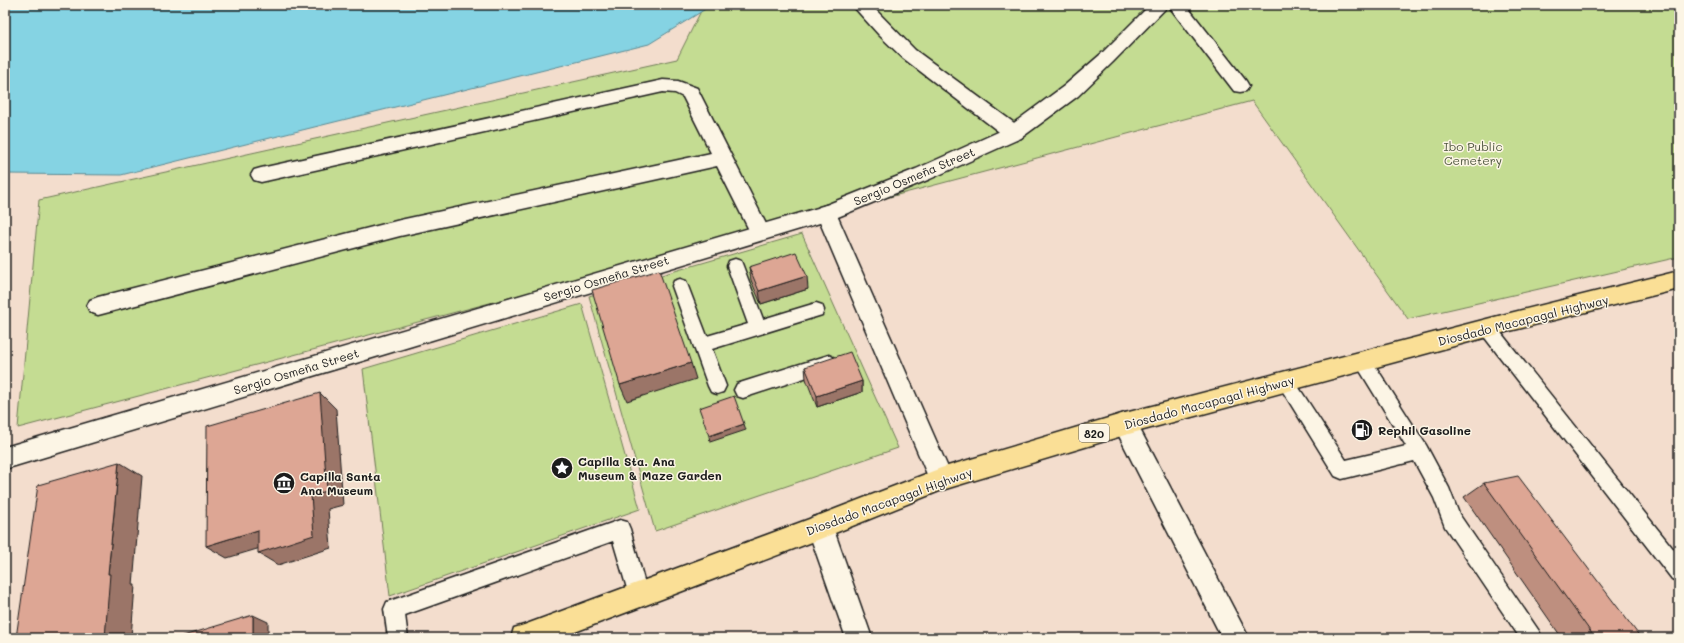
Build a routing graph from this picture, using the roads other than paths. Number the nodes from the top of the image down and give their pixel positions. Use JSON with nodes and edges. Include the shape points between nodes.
{"nodes":[{"id":1,"x":861,"y":5,"type":"edge"},
{"id":2,"x":1160,"y":5,"type":"edge"},
{"id":3,"x":1177,"y":5,"type":"edge"},
{"id":4,"x":1240,"y":86,"type":"dead end"},
{"id":5,"x":1014,"y":133,"type":"junction"},
{"id":6,"x":723,"y":158,"type":"junction"},
{"id":7,"x":261,"y":175,"type":"dead end"},
{"id":8,"x":826,"y":213,"type":"junction"},
{"id":9,"x":760,"y":232,"type":"junction"},
{"id":10,"x":735,"y":266,"type":"dead end"},
{"id":11,"x":1679,"y":280,"type":"edge"},
{"id":12,"x":680,"y":286,"type":"dead end"},
{"id":13,"x":98,"y":306,"type":"dead end"},
{"id":14,"x":816,"y":310,"type":"dead end"},
{"id":15,"x":758,"y":328,"type":"junction"},
{"id":16,"x":1488,"y":329,"type":"junction"},
{"id":17,"x":702,"y":345,"type":"junction"},
{"id":18,"x":839,"y":359,"type":"edge"},
{"id":19,"x":1363,"y":361,"type":"junction"},
{"id":20,"x":1286,"y":382,"type":"junction"},
{"id":21,"x":717,"y":386,"type":"dead end"},
{"id":22,"x":743,"y":390,"type":"dead end"},
{"id":23,"x":1125,"y":424,"type":"junction"},
{"id":24,"x":1419,"y":451,"type":"junction"},
{"id":25,"x":5,"y":458,"type":"edge"},
{"id":26,"x":942,"y":479,"type":"junction"},
{"id":27,"x":820,"y":527,"type":"junction"},
{"id":28,"x":1679,"y":572,"type":"edge"},
{"id":29,"x":638,"y":595,"type":"junction"},
{"id":30,"x":557,"y":632,"type":"edge"},
{"id":31,"x":398,"y":638,"type":"edge"},
{"id":32,"x":524,"y":638,"type":"edge"},
{"id":33,"x":859,"y":638,"type":"edge"},
{"id":34,"x":1236,"y":638,"type":"edge"},
{"id":35,"x":1532,"y":638,"type":"edge"}],
"edges":[{"from":1,"to":5,"type":"street","via":[[909,54]]},
{"from":2,"to":5,"type":"street","name":"Sergio Osmeña Street","via":[[1071,91]]},
{"from":3,"to":4,"type":"street"},
{"from":5,"to":8,"type":"street","name":"Sergio Osmeña Street","via":[[923,174]]},
{"from":6,"to":7,"type":"street","via":[[690,93],[678,87],[663,86]]},
{"from":6,"to":9,"type":"street"},
{"from":6,"to":13,"type":"street","via":[[400,228]]},
{"from":8,"to":9,"type":"street","name":"Sergio Osmeña Street"},
{"from":8,"to":26,"type":"street"},
{"from":9,"to":25,"type":"street","name":"Sergio Osmeña Street"},
{"from":10,"to":15,"type":"lane"},
{"from":11,"to":16,"type":"highway","name":"Diosdado Macapagal Highway","number":"820"},
{"from":12,"to":17,"type":"lane"},
{"from":14,"to":15,"type":"lane"},
{"from":15,"to":17,"type":"lane"},
{"from":16,"to":19,"type":"highway","name":"Diosdado Macapagal Highway","number":"820"},
{"from":16,"to":28,"type":"lane"},
{"from":17,"to":21,"type":"lane"},
{"from":18,"to":22,"type":"lane"},
{"from":19,"to":20,"type":"highway","name":"Diosdado Macapagal Highway","number":"820"},
{"from":19,"to":24,"type":"lane"},
{"from":20,"to":23,"type":"highway","name":"Diosdado Macapagal Highway","number":"820"},
{"from":20,"to":24,"type":"lane","via":[[1342,470]]},
{"from":23,"to":26,"type":"highway","name":"Diosdado Macapagal Highway","number":"820"},
{"from":23,"to":34,"type":"street"},
{"from":24,"to":35,"type":"lane","via":[[1442,494],[1452,520]]},
{"from":26,"to":27,"type":"highway","name":"Diosdado Macapagal Highway","number":"820"},
{"from":27,"to":29,"type":"highway","name":"Diosdado Macapagal Highway","number":"820"},
{"from":27,"to":33,"type":"street"},
{"from":29,"to":30,"type":"highway","name":"Diosdado Macapagal Highway","number":"820"},
{"from":29,"to":31,"type":"lane","via":[[620,529],[394,609]]},
{"from":30,"to":32,"type":"highway","name":"Diosdado Macapagal Highway","number":"820"}]}
